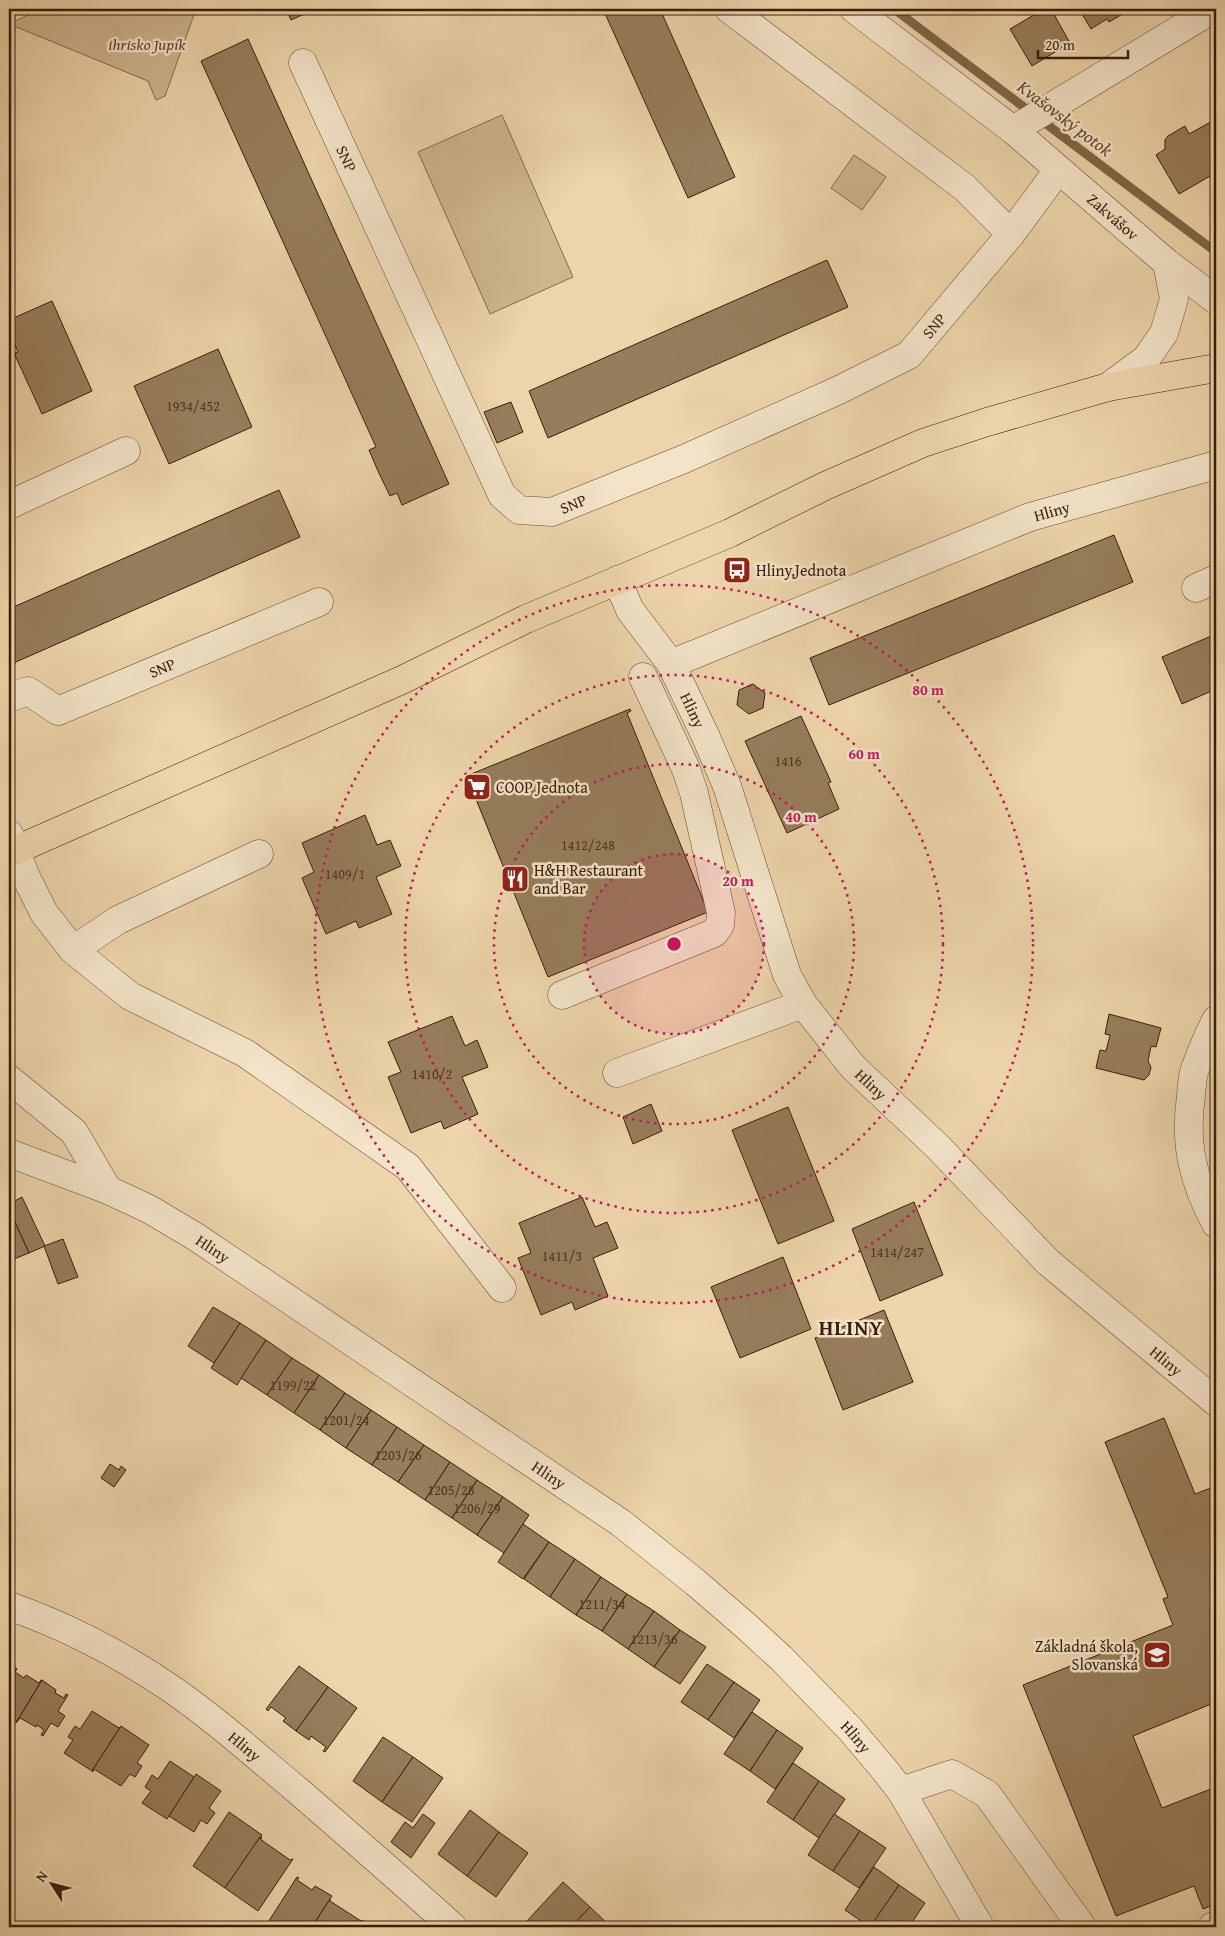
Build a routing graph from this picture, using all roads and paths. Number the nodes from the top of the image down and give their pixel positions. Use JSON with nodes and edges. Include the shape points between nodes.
{"nodes":[{"id":1,"x":729,"y":9,"type":"edge"},
{"id":2,"x":854,"y":9,"type":"edge"},
{"id":3,"x":1213,"y":9,"type":"edge"},
{"id":4,"x":302,"y":63,"type":"dead end"},
{"id":5,"x":1030,"y":121,"type":"junction"},
{"id":6,"x":1058,"y":170,"type":"junction"},
{"id":7,"x":1010,"y":234,"type":"junction"},
{"id":8,"x":1166,"y":263,"type":"junction"},
{"id":9,"x":1216,"y":300,"type":"edge"},
{"id":10,"x":1216,"y":368,"type":"edge"},
{"id":11,"x":1108,"y":387,"type":"junction"},
{"id":12,"x":126,"y":451,"type":"dead end"},
{"id":13,"x":1216,"y":465,"type":"edge"},
{"id":14,"x":9,"y":505,"type":"edge"},
{"id":15,"x":617,"y":580,"type":"junction"},
{"id":16,"x":319,"y":602,"type":"dead end"},
{"id":17,"x":671,"y":664,"type":"junction"},
{"id":18,"x":642,"y":677,"type":"dead end"},
{"id":19,"x":9,"y":698,"type":"edge"},
{"id":20,"x":10,"y":846,"type":"edge"},
{"id":21,"x":259,"y":854,"type":"dead end"},
{"id":22,"x":74,"y":950,"type":"junction"},
{"id":23,"x":562,"y":995,"type":"dead end"},
{"id":24,"x":804,"y":1004,"type":"junction"},
{"id":25,"x":1216,"y":1020,"type":"edge"},
{"id":26,"x":617,"y":1073,"type":"dead end"},
{"id":27,"x":9,"y":1079,"type":"edge"},
{"id":28,"x":9,"y":1153,"type":"edge"},
{"id":29,"x":108,"y":1190,"type":"junction"},
{"id":30,"x":1216,"y":1224,"type":"edge"},
{"id":31,"x":502,"y":1288,"type":"dead end"},
{"id":32,"x":1216,"y":1402,"type":"edge"},
{"id":33,"x":9,"y":1606,"type":"edge"},
{"id":34,"x":901,"y":1791,"type":"junction"},
{"id":35,"x":1216,"y":1925,"type":"edge"},
{"id":36,"x":453,"y":1927,"type":"edge"},
{"id":37,"x":980,"y":1927,"type":"edge"},
{"id":38,"x":1082,"y":1927,"type":"edge"},
{"id":39,"x":1212,"y":1927,"type":"edge"}],
"edges":[{"from":1,"to":7,"type":"street","via":[[965,188]]},
{"from":2,"to":5,"type":"street","name":"Zakvášov"},
{"from":3,"to":5,"type":"street"},
{"from":4,"to":7,"type":"street","name":"SNP","via":[[502,495],[519,510],[552,512],[694,455],[909,355]]},
{"from":5,"to":6,"type":"street","name":"Zakvášov"},
{"from":6,"to":7,"type":"street","name":"SNP"},
{"from":6,"to":8,"type":"street","name":"Zakvášov"},
{"from":8,"to":9,"type":"street","name":"Zakvášov"},
{"from":8,"to":11,"type":"street","via":[[1174,299],[1164,333],[1146,359]]},
{"from":10,"to":11,"type":"main road"},
{"from":11,"to":15,"type":"main road","via":[[923,443],[730,533]]},
{"from":12,"to":14,"type":"street"},
{"from":13,"to":17,"type":"street","name":"Hliny","via":[[1030,517]]},
{"from":15,"to":17,"type":"street","name":"Hliny","via":[[630,610]]},
{"from":15,"to":20,"type":"main road","via":[[526,619],[402,680]]},
{"from":16,"to":19,"type":"street","name":"SNP","via":[[58,711],[28,691]]},
{"from":17,"to":24,"type":"street","name":"Hliny","via":[[727,786],[787,975]]},
{"from":18,"to":23,"type":"street","via":[[694,793],[721,913],[720,925],[714,933]]},
{"from":20,"to":22,"type":"street","via":[[44,913]]},
{"from":21,"to":22,"type":"street","via":[[118,920]]},
{"from":22,"to":31,"type":"street","via":[[130,996],[245,1053],[408,1167]]},
{"from":24,"to":26,"type":"street"},
{"from":24,"to":32,"type":"street","name":"Hliny","via":[[853,1066],[938,1147],[1048,1262]]},
{"from":25,"to":30,"type":"street","via":[[1194,1071],[1188,1126],[1194,1174]]},
{"from":27,"to":29,"type":"street","via":[[74,1132]]},
{"from":28,"to":29,"type":"street","name":"Hliny"},
{"from":29,"to":34,"type":"street","name":"Hliny","via":[[149,1209],[196,1237],[621,1523],[695,1582],[781,1658],[850,1728]]},
{"from":33,"to":36,"type":"street","name":"Hliny","via":[[107,1650],[170,1688],[222,1727]]},
{"from":34,"to":37,"type":"street","name":"Hliny"},
{"from":34,"to":38,"type":"street","via":[[952,1774],[987,1794]]},
{"from":35,"to":39,"type":"street"}]}
